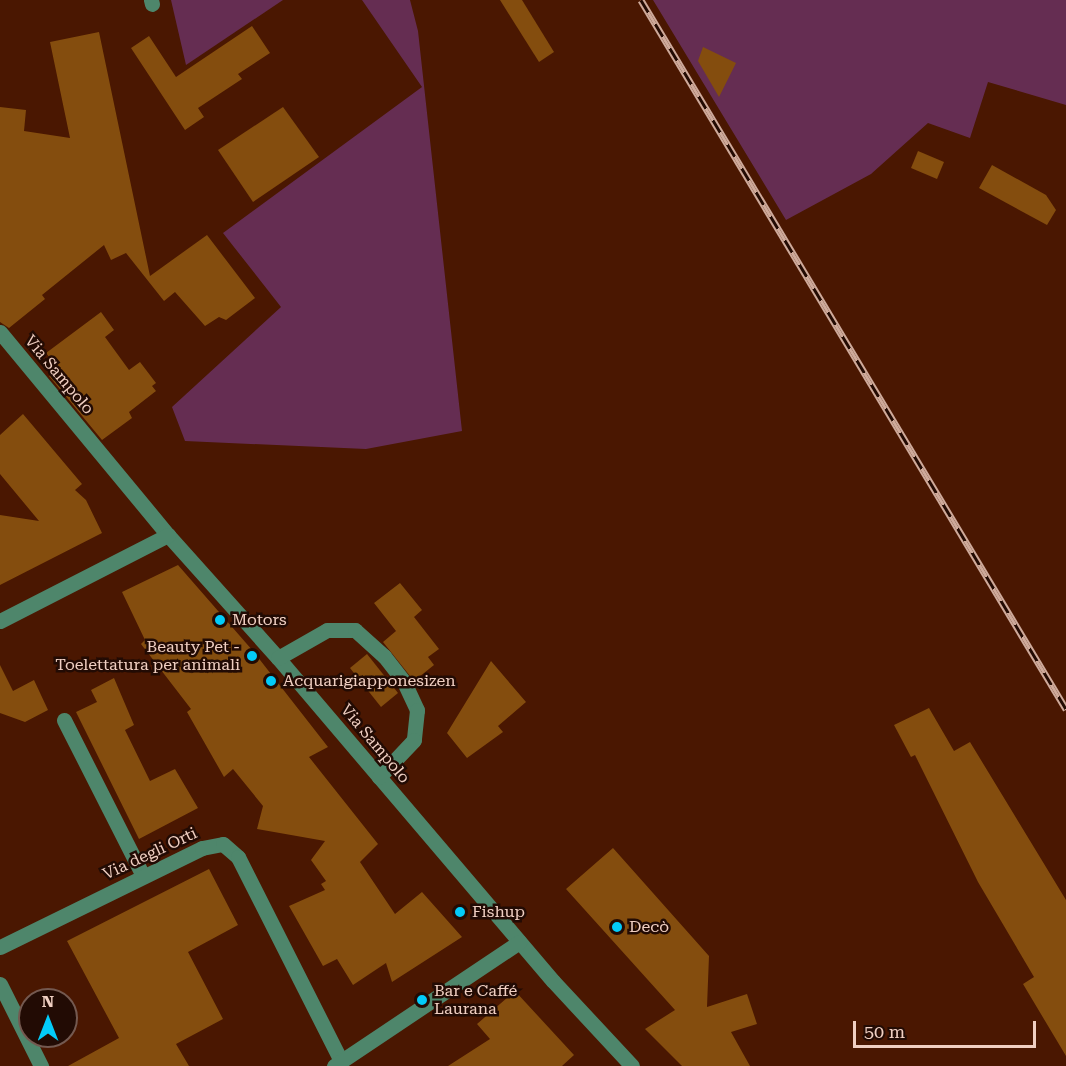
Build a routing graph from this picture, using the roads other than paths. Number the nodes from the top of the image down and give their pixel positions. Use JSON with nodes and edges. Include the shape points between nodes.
{"nodes":[{"id":1,"x":0,"y":332,"type":"edge"},
{"id":2,"x":168,"y":535,"type":"junction"},
{"id":3,"x":0,"y":621,"type":"edge"},
{"id":4,"x":278,"y":658,"type":"junction"},
{"id":5,"x":64,"y":720,"type":"dead end"},
{"id":6,"x":379,"y":777,"type":"junction"},
{"id":7,"x":143,"y":876,"type":"junction"},
{"id":8,"x":519,"y":942,"type":"junction"},
{"id":9,"x":0,"y":947,"type":"edge"},
{"id":10,"x":0,"y":984,"type":"edge"},
{"id":11,"x":337,"y":1064,"type":"edge"},
{"id":12,"x":40,"y":1066,"type":"edge"},
{"id":13,"x":632,"y":1066,"type":"edge"}],
"edges":[{"from":1,"to":2,"type":"street","name":"Via Sampolo"},
{"from":2,"to":3,"type":"street"},
{"from":2,"to":4,"type":"street","name":"Via Sampolo"},
{"from":4,"to":6,"type":"street","name":"Via Sampolo"},
{"from":4,"to":6,"type":"street","via":[[327,630],[355,630],[384,656],[404,682],[417,710],[414,740]]},
{"from":5,"to":7,"type":"street"},
{"from":6,"to":8,"type":"street","name":"Via Sampolo"},
{"from":7,"to":9,"type":"street","name":"Via degli Orti"},
{"from":7,"to":11,"type":"street","name":"Via degli Orti","via":[[202,848],[223,844],[238,857]]},
{"from":8,"to":11,"type":"street"},
{"from":8,"to":13,"type":"street","name":"Via Sampolo"},
{"from":10,"to":12,"type":"street"}]}
